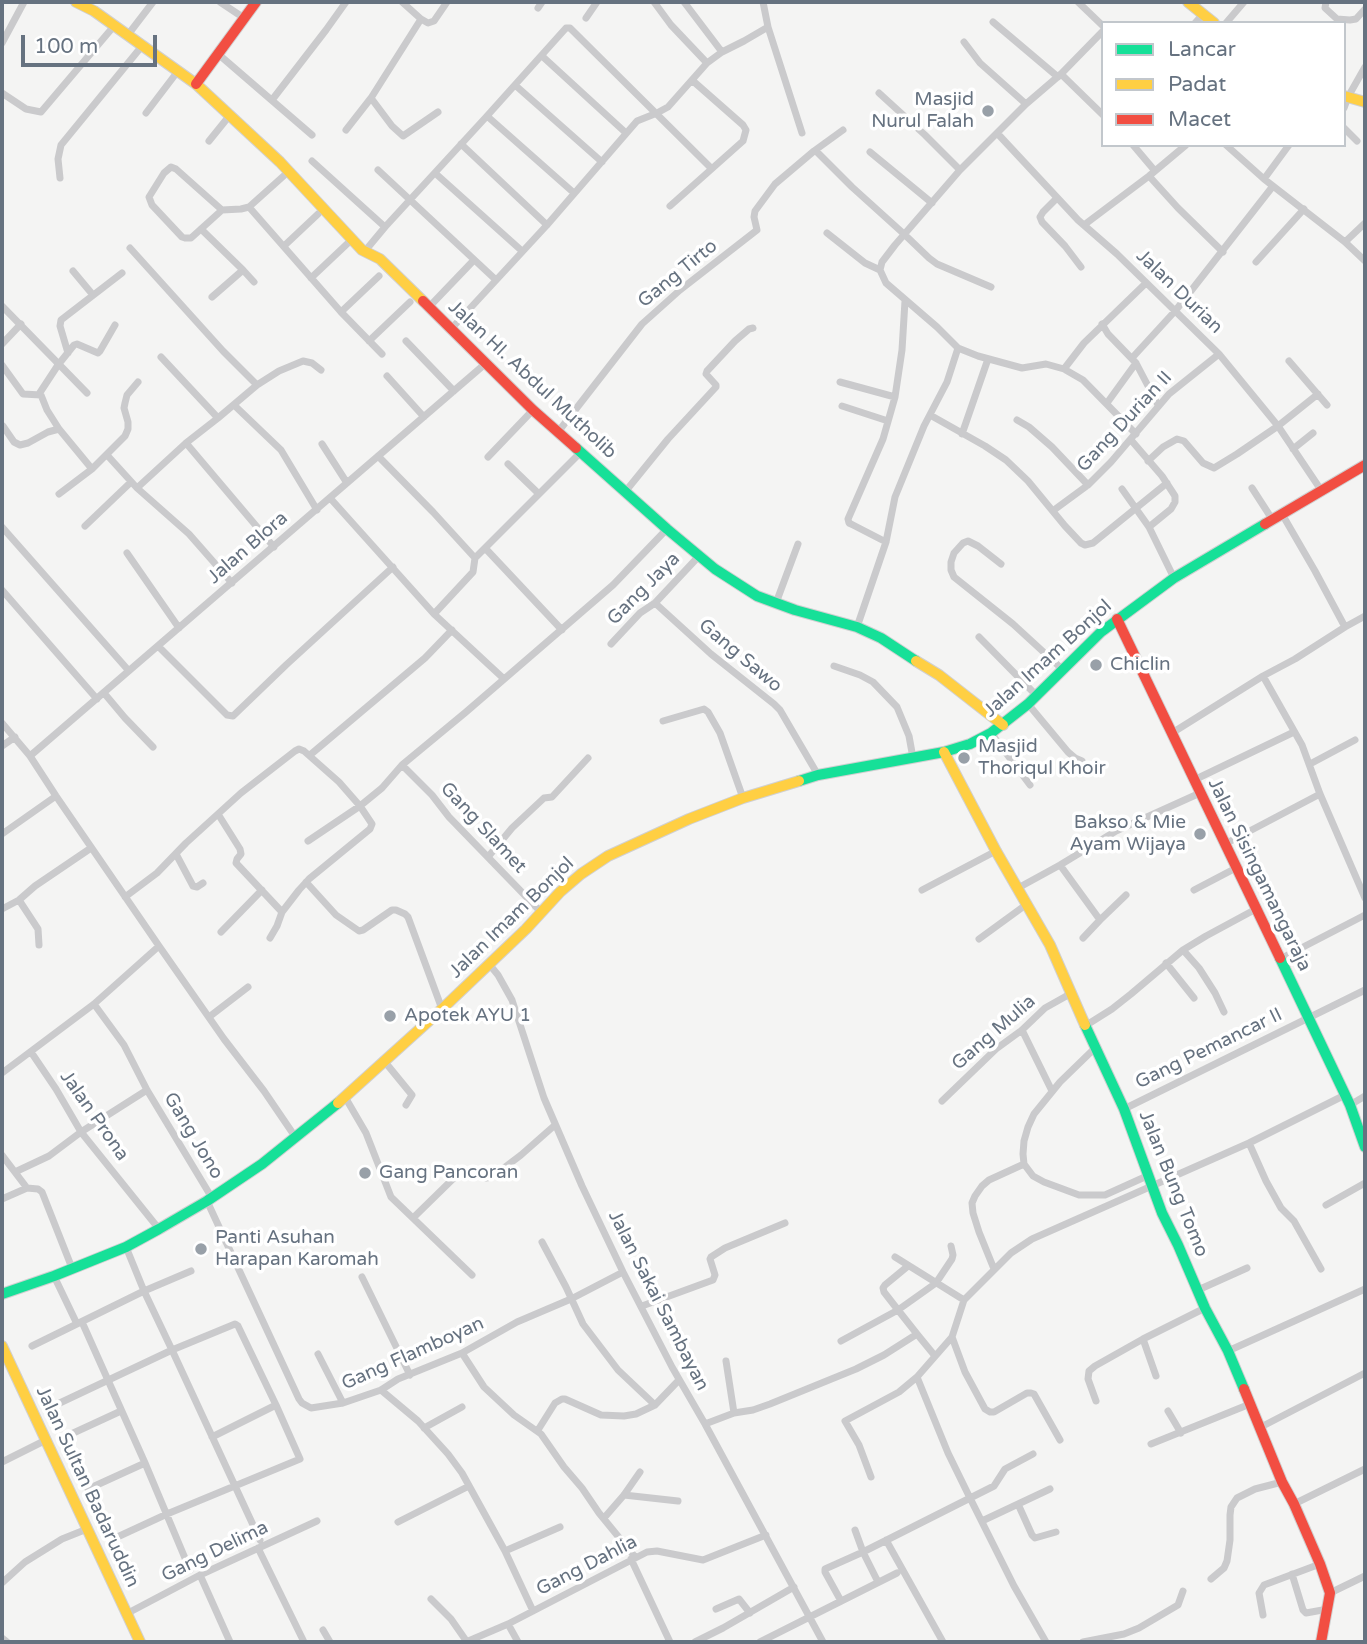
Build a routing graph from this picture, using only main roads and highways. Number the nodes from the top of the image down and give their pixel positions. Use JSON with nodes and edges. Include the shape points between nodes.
{"nodes":[{"id":1,"x":76,"y":2,"type":"edge"},
{"id":2,"x":256,"y":2,"type":"edge"},
{"id":3,"x":1188,"y":2,"type":"edge"},
{"id":4,"x":95,"y":7,"type":"edge"},
{"id":5,"x":1199,"y":19,"type":"edge"},
{"id":6,"x":195,"y":84,"type":"junction"},
{"id":7,"x":1346,"y":100,"type":"edge"},
{"id":8,"x":1365,"y":102,"type":"edge"},
{"id":9,"x":1364,"y":470,"type":"edge"},
{"id":10,"x":1117,"y":619,"type":"junction"},
{"id":11,"x":1003,"y":725,"type":"junction"},
{"id":12,"x":944,"y":752,"type":"junction"},
{"id":13,"x":1365,"y":1147,"type":"edge"},
{"id":14,"x":2,"y":1294,"type":"edge"},
{"id":15,"x":2,"y":1346,"type":"edge"},
{"id":16,"x":138,"y":1641,"type":"edge"},
{"id":17,"x":1321,"y":1642,"type":"edge"}],
"edges":[{"from":1,"to":4,"type":"main road","name":"Jalan HI. Abdul Mutholib"},
{"from":2,"to":6,"type":"main road"},
{"from":3,"to":5,"type":"main road"},
{"from":4,"to":6,"type":"main road","name":"Jalan HI. Abdul Mutholib"},
{"from":6,"to":11,"type":"main road","name":"Jalan HI. Abdul Mutholib","via":[[288,172],[350,239],[389,267],[533,410],[715,569],[757,596],[881,638],[924,664]]},
{"from":7,"to":8,"type":"main road"},
{"from":9,"to":10,"type":"main road","name":"Jalan Imam Bonjol","via":[[1321,490],[1174,578]]},
{"from":10,"to":11,"type":"main road","name":"Jalan Imam Bonjol"},
{"from":10,"to":13,"type":"main road","name":"Jalan Sisingamangaraja","via":[[1309,1019]]},
{"from":11,"to":12,"type":"main road","name":"Jalan Imam Bonjol","via":[[970,744]]},
{"from":12,"to":14,"type":"main road","name":"Jalan Imam Bonjol","via":[[818,775],[743,798],[608,856],[581,874],[442,1009],[296,1138],[159,1229],[125,1247]]},
{"from":12,"to":17,"type":"main road","name":"Jalan Bung Tomo","via":[[1050,945],[1124,1109],[1149,1181],[1320,1564],[1330,1593]]},
{"from":15,"to":16,"type":"main road","name":"Jalan Sultan Badaruddin"}]}
